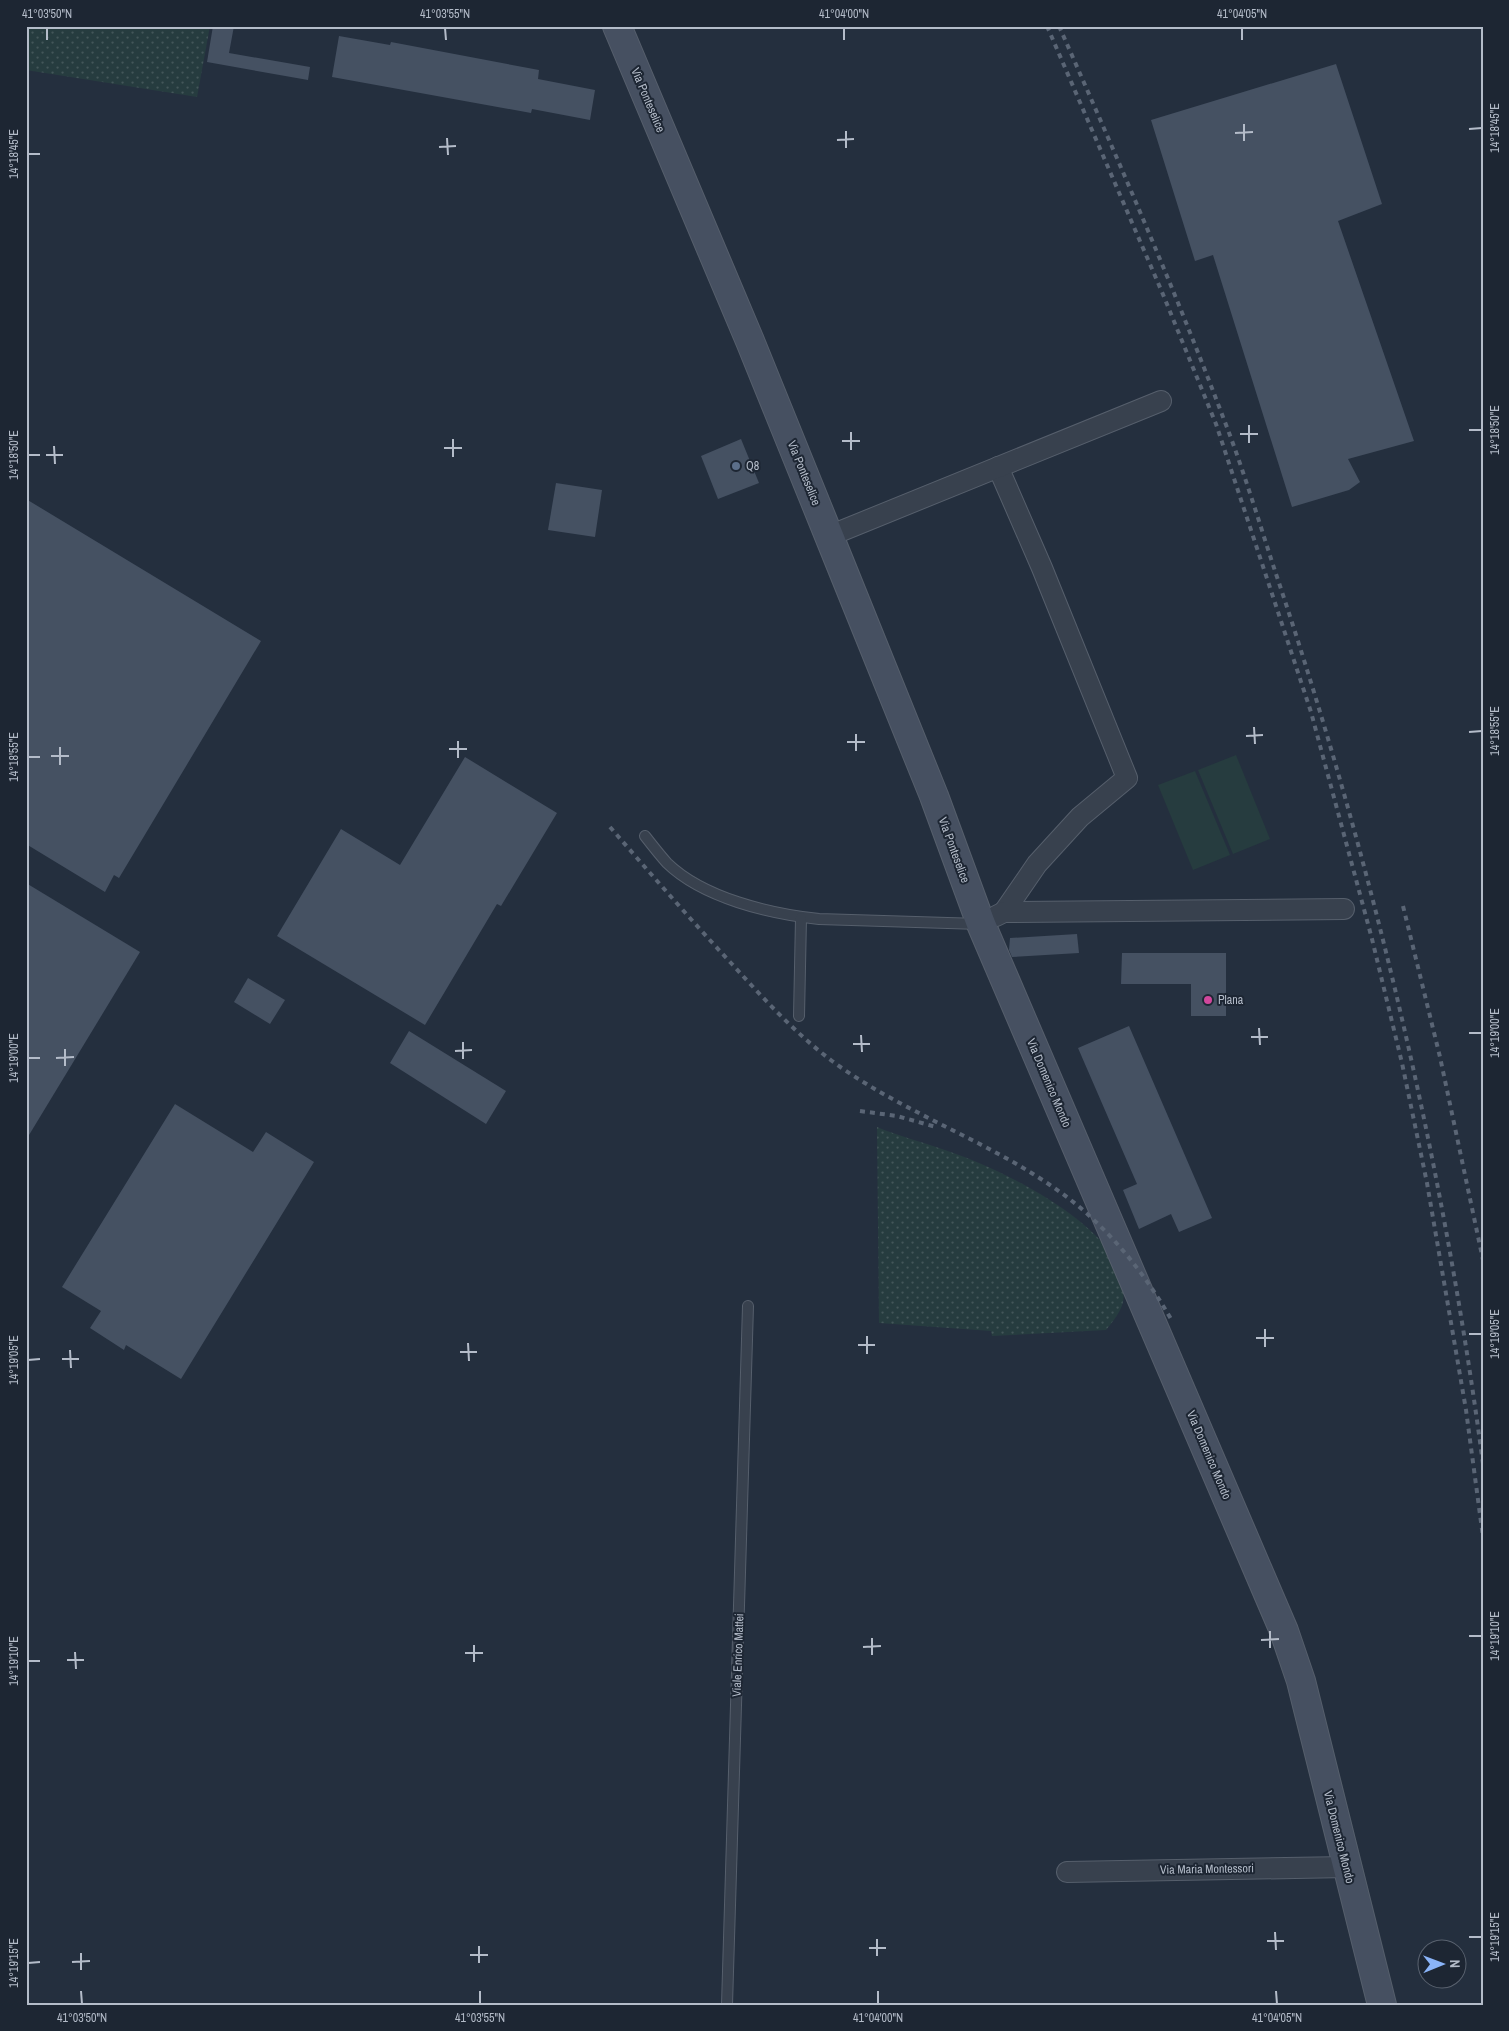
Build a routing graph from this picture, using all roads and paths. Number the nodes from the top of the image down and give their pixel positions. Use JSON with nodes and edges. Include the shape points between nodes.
{"nodes":[{"id":1,"x":617,"y":26,"type":"edge"},
{"id":2,"x":1161,"y":401,"type":"dead end"},
{"id":3,"x":998,"y":468,"type":"junction"},
{"id":4,"x":830,"y":536,"type":"junction"},
{"id":5,"x":645,"y":836,"type":"dead end"},
{"id":6,"x":1344,"y":909,"type":"dead end"},
{"id":7,"x":1004,"y":912,"type":"junction"},
{"id":8,"x":801,"y":918,"type":"junction"},
{"id":9,"x":981,"y":924,"type":"junction"},
{"id":10,"x":799,"y":1016,"type":"dead end"},
{"id":11,"x":748,"y":1306,"type":"dead end"},
{"id":12,"x":1346,"y":1867,"type":"junction"},
{"id":13,"x":1067,"y":1872,"type":"dead end"},
{"id":14,"x":727,"y":2005,"type":"edge"},
{"id":15,"x":1382,"y":2005,"type":"edge"}],
"edges":[{"from":1,"to":4,"type":"street","name":"Via Ponteselice"},
{"from":2,"to":3,"type":"street"},
{"from":3,"to":4,"type":"street"},
{"from":3,"to":7,"type":"street","via":[[1127,778],[1080,818],[1037,864]]},
{"from":4,"to":9,"type":"street","name":"Via Ponteselice","via":[[934,796]]},
{"from":5,"to":8,"type":"lane","via":[[667,863],[709,891]]},
{"from":6,"to":7,"type":"street"},
{"from":7,"to":9,"type":"street"},
{"from":8,"to":9,"type":"lane"},
{"from":8,"to":10,"type":"lane"},
{"from":9,"to":12,"type":"street","name":"Via Domenico Mondo","via":[[1284,1631],[1300,1681]]},
{"from":11,"to":14,"type":"lane","name":"Viale Enrico Mattei"},
{"from":12,"to":13,"type":"street","name":"Via Maria Montessori"},
{"from":12,"to":15,"type":"street","name":"Via Domenico Mondo"}]}
